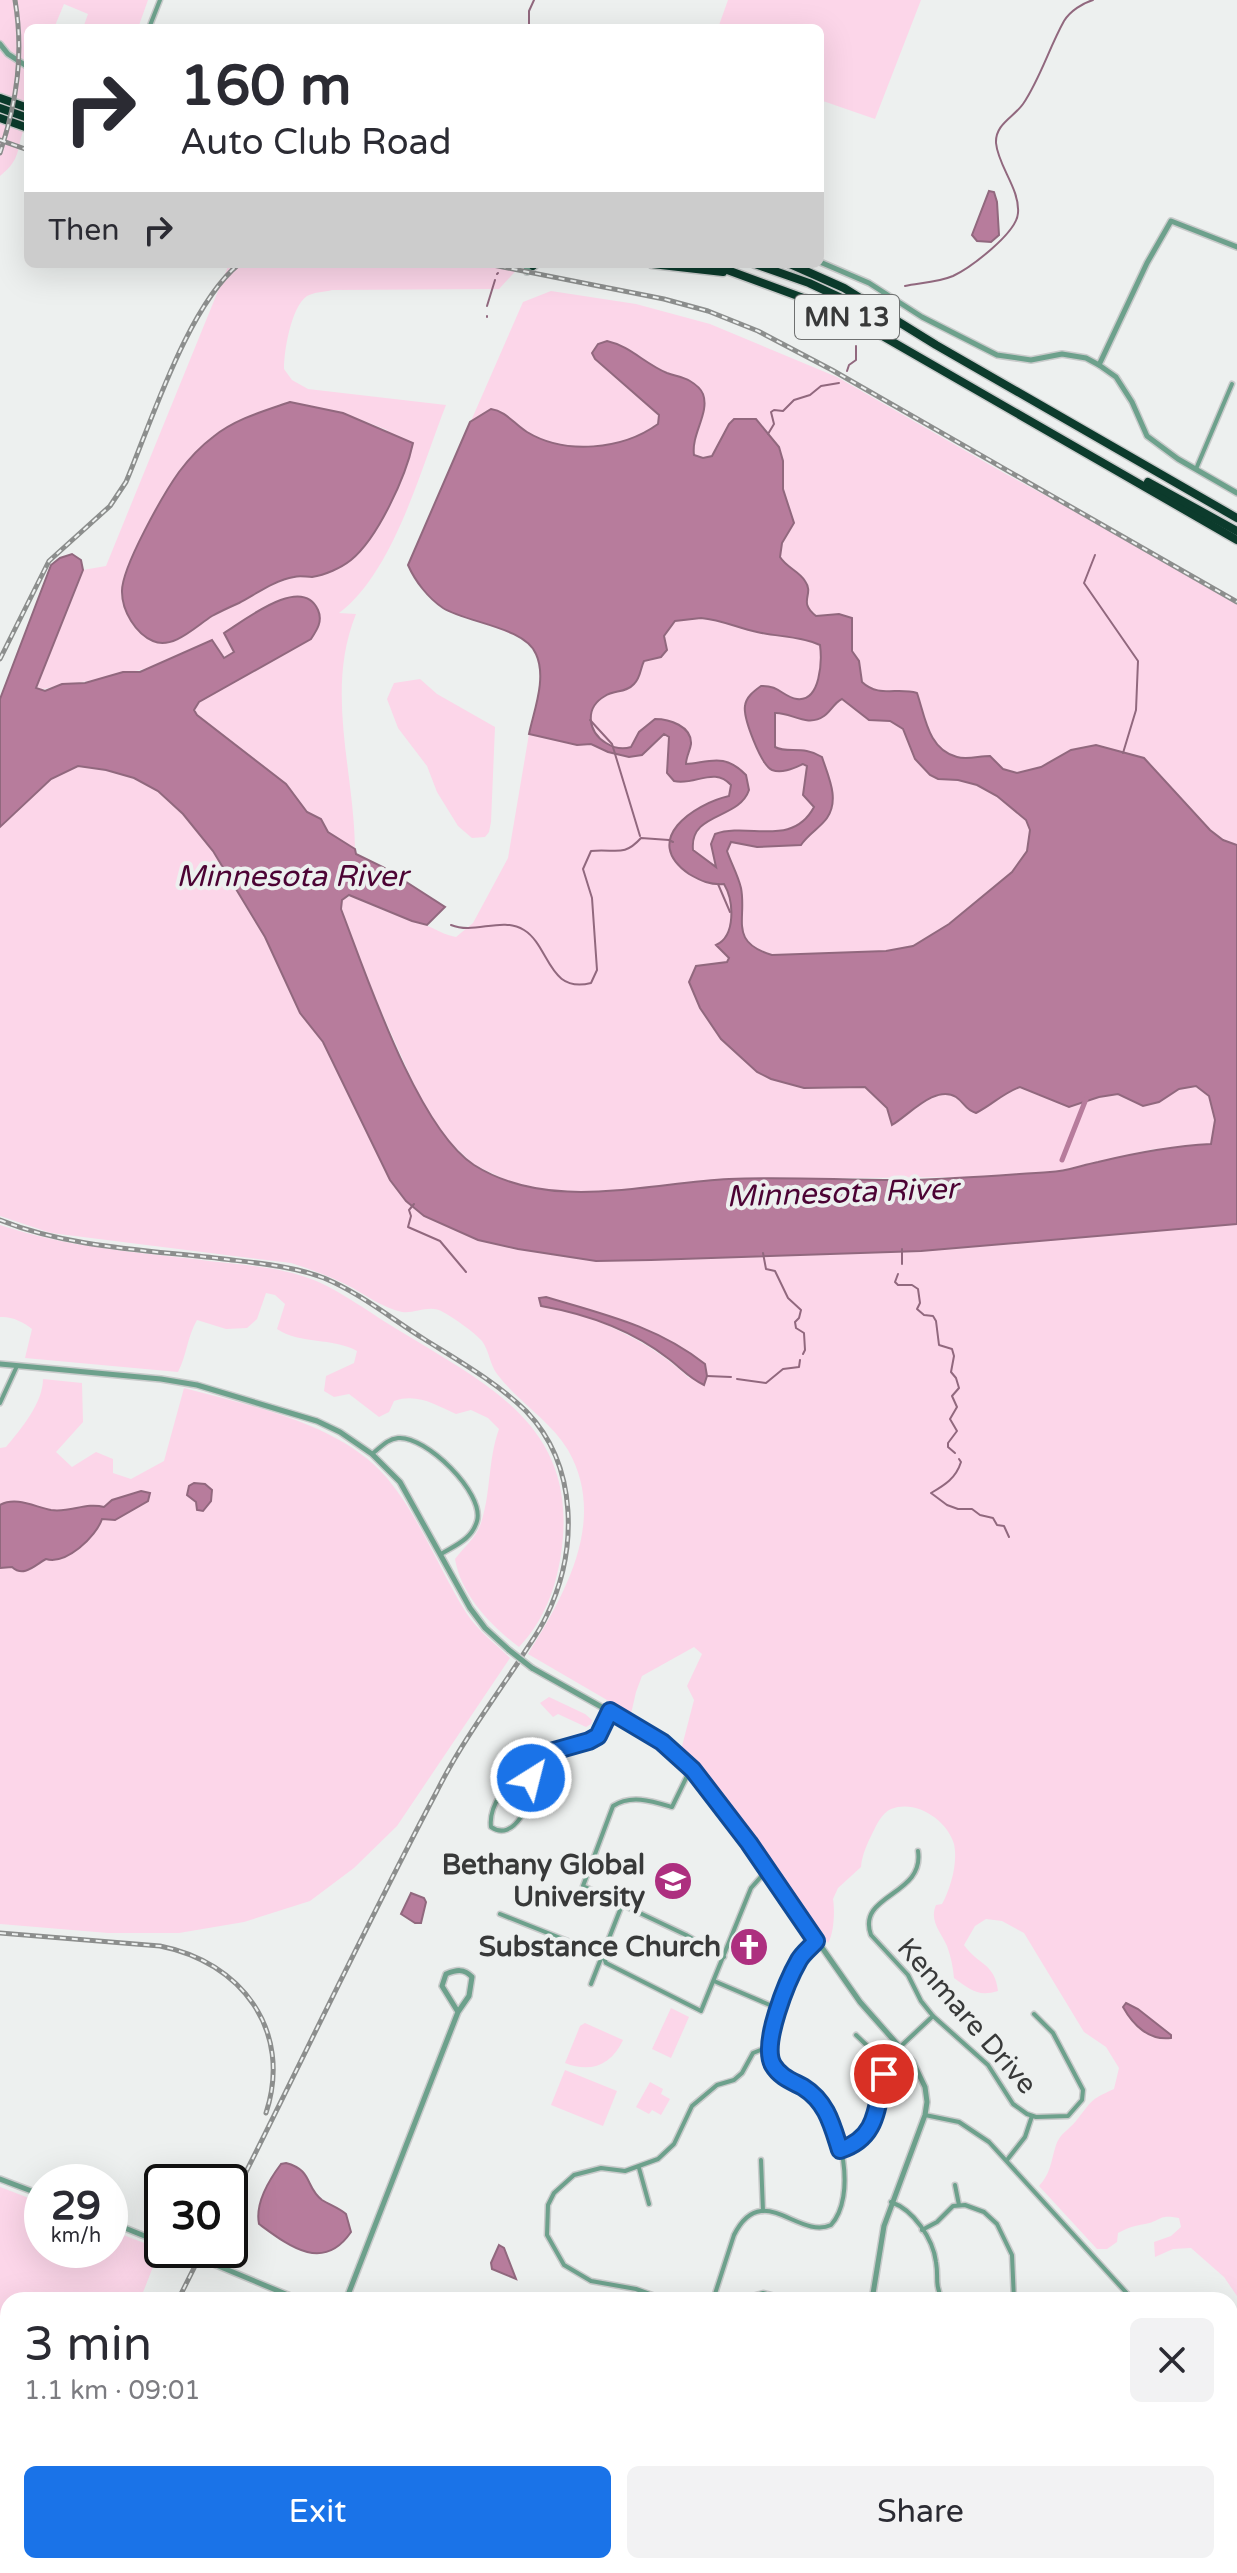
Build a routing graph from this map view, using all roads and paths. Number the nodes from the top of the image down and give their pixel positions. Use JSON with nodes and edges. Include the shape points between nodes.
{"nodes":[{"id":1,"x":160,"y":0,"type":"edge"},
{"id":2,"x":151,"y":24,"type":"edge"},
{"id":3,"x":0,"y":44,"type":"edge"},
{"id":4,"x":24,"y":64,"type":"edge"},
{"id":5,"x":0,"y":98,"type":"edge"},
{"id":6,"x":24,"y":107,"type":"edge"},
{"id":7,"x":0,"y":108,"type":"edge"},
{"id":8,"x":24,"y":117,"type":"edge"},
{"id":9,"x":0,"y":118,"type":"edge"},
{"id":10,"x":24,"y":127,"type":"edge"},
{"id":11,"x":1237,"y":247,"type":"edge"},
{"id":12,"x":824,"y":264,"type":"edge"},
{"id":13,"x":687,"y":268,"type":"edge"},
{"id":14,"x":723,"y":268,"type":"edge"},
{"id":15,"x":766,"y":268,"type":"edge"},
{"id":16,"x":799,"y":268,"type":"edge"},
{"id":17,"x":740,"y":274,"type":"junction"},
{"id":18,"x":936,"y":345,"type":"junction"},
{"id":19,"x":1099,"y":365,"type":"junction"},
{"id":20,"x":1232,"y":384,"type":"dead end"},
{"id":21,"x":1136,"y":460,"type":"junction"},
{"id":22,"x":1196,"y":469,"type":"junction"},
{"id":23,"x":1129,"y":477,"type":"junction"},
{"id":24,"x":1237,"y":493,"type":"edge"},
{"id":25,"x":1237,"y":512,"type":"edge"},
{"id":26,"x":1237,"y":518,"type":"edge"},
{"id":27,"x":1237,"y":531,"type":"edge"},
{"id":28,"x":1237,"y":540,"type":"edge"},
{"id":29,"x":0,"y":1364,"type":"edge"},
{"id":30,"x":17,"y":1366,"type":"junction"},
{"id":31,"x":0,"y":1403,"type":"edge"},
{"id":32,"x":372,"y":1454,"type":"junction"},
{"id":33,"x":441,"y":1554,"type":"junction"},
{"id":34,"x":610,"y":1711,"type":"junction"},
{"id":35,"x":526,"y":1764,"type":"junction"},
{"id":36,"x":691,"y":1768,"type":"junction"},
{"id":37,"x":918,"y":1851,"type":"dead end"},
{"id":38,"x":767,"y":1870,"type":"junction"},
{"id":39,"x":622,"y":1905,"type":"junction"},
{"id":40,"x":500,"y":1914,"type":"dead end"},
{"id":41,"x":816,"y":1941,"type":"junction"},
{"id":42,"x":603,"y":1955,"type":"junction"},
{"id":43,"x":724,"y":1957,"type":"junction"},
{"id":44,"x":714,"y":1981,"type":"junction"},
{"id":45,"x":591,"y":1984,"type":"dead end"},
{"id":46,"x":779,"y":2009,"type":"junction"},
{"id":47,"x":458,"y":2012,"type":"junction"},
{"id":48,"x":1034,"y":2014,"type":"dead end"},
{"id":49,"x":933,"y":2016,"type":"junction"},
{"id":50,"x":856,"y":2035,"type":"dead end"},
{"id":51,"x":768,"y":2047,"type":"junction"},
{"id":52,"x":899,"y":2047,"type":"junction"},
{"id":53,"x":925,"y":2115,"type":"junction"},
{"id":54,"x":1032,"y":2116,"type":"junction"},
{"id":55,"x":840,"y":2150,"type":"junction"},
{"id":56,"x":761,"y":2160,"type":"dead end"},
{"id":57,"x":1007,"y":2160,"type":"junction"},
{"id":58,"x":639,"y":2168,"type":"junction"},
{"id":59,"x":0,"y":2179,"type":"edge"},
{"id":60,"x":955,"y":2185,"type":"dead end"},
{"id":61,"x":24,"y":2188,"type":"edge"},
{"id":62,"x":891,"y":2202,"type":"junction"},
{"id":63,"x":649,"y":2204,"type":"dead end"},
{"id":64,"x":959,"y":2205,"type":"junction"},
{"id":65,"x":763,"y":2211,"type":"junction"},
{"id":66,"x":922,"y":2230,"type":"junction"},
{"id":67,"x":223,"y":2268,"type":"edge"},
{"id":68,"x":281,"y":2292,"type":"edge"},
{"id":69,"x":349,"y":2292,"type":"edge"},
{"id":70,"x":644,"y":2292,"type":"edge"},
{"id":71,"x":715,"y":2292,"type":"edge"},
{"id":72,"x":873,"y":2292,"type":"edge"},
{"id":73,"x":939,"y":2292,"type":"edge"},
{"id":74,"x":1012,"y":2292,"type":"edge"},
{"id":75,"x":1126,"y":2292,"type":"edge"}],
"edges":[{"from":1,"to":2,"type":"street"},
{"from":3,"to":4,"type":"street"},
{"from":5,"to":6,"type":"highway"},
{"from":7,"to":8,"type":"highway"},
{"from":9,"to":10,"type":"highway"},
{"from":11,"to":19,"type":"street","via":[[1171,221]]},
{"from":12,"to":19,"type":"street","via":[[997,355],[1031,360],[1062,354]]},
{"from":13,"to":17,"type":"highway"},
{"from":14,"to":17,"type":"highway","number":"MN 13"},
{"from":15,"to":18,"type":"highway","number":"MN 13"},
{"from":16,"to":18,"type":"highway","via":[[844,288]]},
{"from":17,"to":23,"type":"highway","number":"MN 13","via":[[872,330]]},
{"from":18,"to":21,"type":"highway","number":"MN 13"},
{"from":19,"to":22,"type":"street","via":[[1116,377],[1147,436]]},
{"from":20,"to":22,"type":"street"},
{"from":21,"to":25,"type":"highway","number":"MN 13"},
{"from":21,"to":26,"type":"highway"},
{"from":22,"to":24,"type":"street"},
{"from":23,"to":27,"type":"highway","number":"MN 13","via":[[1144,480]]},
{"from":23,"to":28,"type":"highway"},
{"from":29,"to":30,"type":"street"},
{"from":30,"to":31,"type":"street"},
{"from":30,"to":32,"type":"street","via":[[197,1385],[317,1421]]},
{"from":32,"to":33,"type":"street","via":[[400,1482]]},
{"from":32,"to":33,"type":"street","via":[[387,1441],[406,1438],[438,1458],[471,1492],[478,1511],[473,1530]]},
{"from":33,"to":34,"type":"street","bridge":true,"via":[[485,1628],[532,1668]]},
{"from":34,"to":35,"type":"street","via":[[598,1736]]},
{"from":34,"to":36,"type":"street","via":[[662,1742]]},
{"from":35,"to":35,"type":"street","via":[[532,1782],[525,1810],[511,1828],[497,1831],[491,1827],[493,1808]]},
{"from":36,"to":38,"type":"street"},
{"from":36,"to":39,"type":"street","via":[[672,1807],[629,1799],[613,1806],[583,1886]]},
{"from":37,"to":49,"type":"street","name":"Kenmare Drive","via":[[913,1878],[866,1921]]},
{"from":38,"to":41,"type":"street"},
{"from":38,"to":43,"type":"street","via":[[751,1888]]},
{"from":39,"to":42,"type":"street"},
{"from":39,"to":43,"type":"street"},
{"from":40,"to":42,"type":"street"},
{"from":41,"to":46,"type":"street","via":[[800,1958]]},
{"from":41,"to":52,"type":"street"},
{"from":42,"to":44,"type":"street","via":[[606,1963],[701,2011]]},
{"from":42,"to":45,"type":"street"},
{"from":43,"to":44,"type":"street"},
{"from":44,"to":46,"type":"street"},
{"from":46,"to":51,"type":"street"},
{"from":47,"to":47,"type":"street","via":[[473,1984],[467,1972],[457,1970],[446,1974],[442,1986]]},
{"from":47,"to":69,"type":"street"},
{"from":48,"to":54,"type":"street","name":"Kenmare Drive","via":[[1060,2044],[1083,2095],[1068,2116]]},
{"from":49,"to":52,"type":"street"},
{"from":49,"to":54,"type":"street","name":"Kenmare Drive","via":[[982,2057],[1013,2104]]},
{"from":50,"to":55,"type":"street","via":[[880,2058],[884,2074],[869,2131],[858,2143]]},
{"from":51,"to":55,"type":"street","via":[[780,2074],[811,2093],[827,2111]]},
{"from":51,"to":58,"type":"street","via":[[753,2053],[734,2080],[705,2093],[692,2106],[674,2144]]},
{"from":52,"to":53,"type":"street","via":[[921,2077]]},
{"from":53,"to":57,"type":"street","via":[[969,2126]]},
{"from":53,"to":62,"type":"street"},
{"from":54,"to":57,"type":"street","via":[[1025,2137]]},
{"from":55,"to":65,"type":"street","via":[[846,2186],[831,2225],[819,2229]]},
{"from":56,"to":65,"type":"street"},
{"from":57,"to":75,"type":"street"},
{"from":58,"to":63,"type":"street"},
{"from":58,"to":70,"type":"street","via":[[588,2169],[563,2183],[548,2205],[547,2235],[557,2256],[575,2274]]},
{"from":59,"to":61,"type":"street"},
{"from":60,"to":64,"type":"street"},
{"from":62,"to":66,"type":"street","via":[[908,2210]]},
{"from":62,"to":72,"type":"street"},
{"from":64,"to":66,"type":"street"},
{"from":64,"to":74,"type":"street","via":[[984,2212],[1002,2231],[1014,2264]]},
{"from":65,"to":71,"type":"street","via":[[738,2227]]},
{"from":66,"to":73,"type":"street","via":[[936,2260]]},
{"from":67,"to":68,"type":"street"}]}
